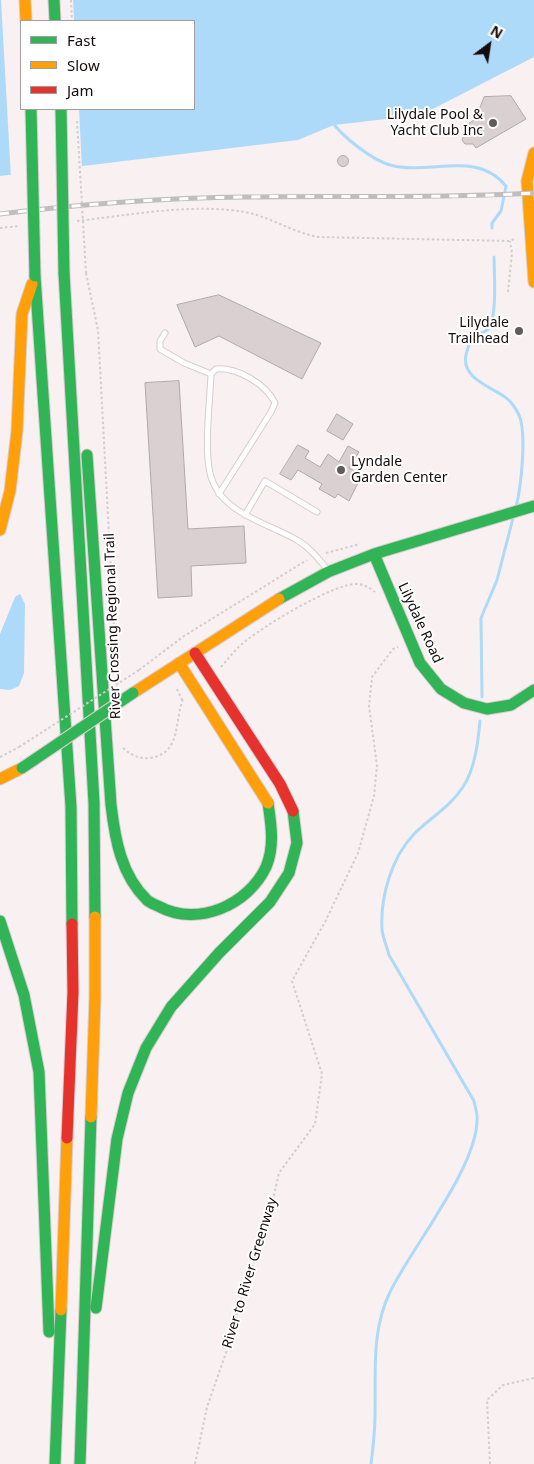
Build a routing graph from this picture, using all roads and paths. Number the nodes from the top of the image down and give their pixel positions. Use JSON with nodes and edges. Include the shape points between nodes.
{"nodes":[{"id":1,"x":25,"y":0,"type":"edge"},
{"id":2,"x":54,"y":0,"type":"edge"},
{"id":3,"x":71,"y":0,"type":"edge"},
{"id":4,"x":26,"y":20,"type":"edge"},
{"id":5,"x":55,"y":20,"type":"edge"},
{"id":6,"x":72,"y":20,"type":"edge"},
{"id":7,"x":32,"y":110,"type":"edge"},
{"id":8,"x":61,"y":110,"type":"edge"},
{"id":9,"x":77,"y":118,"type":"dead end"},
{"id":10,"x":534,"y":153,"type":"edge"},
{"id":11,"x":75,"y":221,"type":"dead end"},
{"id":12,"x":28,"y":226,"type":"dead end"},
{"id":13,"x":0,"y":228,"type":"edge"},
{"id":14,"x":35,"y":276,"type":"junction"},
{"id":15,"x":534,"y":282,"type":"edge"},
{"id":16,"x":508,"y":292,"type":"dead end"},
{"id":17,"x":65,"y":296,"type":"junction"},
{"id":18,"x":165,"y":332,"type":"dead end"},
{"id":19,"x":211,"y":374,"type":"junction"},
{"id":20,"x":84,"y":422,"type":"dead end"},
{"id":21,"x":86,"y":442,"type":"dead end"},
{"id":22,"x":219,"y":494,"type":"junction"},
{"id":23,"x":534,"y":506,"type":"edge"},
{"id":24,"x":317,"y":512,"type":"dead end"},
{"id":25,"x":245,"y":514,"type":"junction"},
{"id":26,"x":0,"y":530,"type":"edge"},
{"id":27,"x":374,"y":554,"type":"junction"},
{"id":28,"x":328,"y":572,"type":"junction"},
{"id":29,"x":377,"y":594,"type":"dead end"},
{"id":30,"x":114,"y":628,"type":"dead end"},
{"id":31,"x":400,"y":646,"type":"dead end"},
{"id":32,"x":195,"y":653,"type":"junction"},
{"id":33,"x":160,"y":654,"type":"dead end"},
{"id":34,"x":179,"y":663,"type":"junction"},
{"id":35,"x":115,"y":677,"type":"dead end"},
{"id":36,"x":210,"y":677,"type":"junction"},
{"id":37,"x":115,"y":687,"type":"dead end"},
{"id":38,"x":195,"y":688,"type":"junction"},
{"id":39,"x":534,"y":690,"type":"edge"},
{"id":40,"x":120,"y":742,"type":"dead end"},
{"id":41,"x":0,"y":756,"type":"edge"},
{"id":42,"x":0,"y":779,"type":"edge"},
{"id":43,"x":0,"y":921,"type":"edge"},
{"id":44,"x":534,"y":1378,"type":"edge"},
{"id":45,"x":81,"y":1428,"type":"junction"},
{"id":46,"x":55,"y":1452,"type":"junction"},
{"id":47,"x":55,"y":1464,"type":"edge"},
{"id":48,"x":80,"y":1464,"type":"edge"},
{"id":49,"x":195,"y":1464,"type":"edge"},
{"id":50,"x":490,"y":1464,"type":"edge"}],
"edges":[{"from":1,"to":4,"type":"main road"},
{"from":2,"to":5,"type":"main road"},
{"from":3,"to":6,"type":"path"},
{"from":7,"to":14,"type":"main road","bridge":true},
{"from":8,"to":17,"type":"main road","bridge":true},
{"from":9,"to":30,"type":"path","name":"River Crossing Regional Trail","bridge":true,"via":[[86,273],[98,330]]},
{"from":10,"to":15,"type":"main road","via":[[527,181]]},
{"from":11,"to":16,"type":"path","via":[[227,210],[248,213],[300,234],[318,237],[510,242]]},
{"from":12,"to":13,"type":"path"},
{"from":14,"to":26,"type":"main road","via":[[22,314],[17,431],[10,491]]},
{"from":14,"to":46,"type":"main road","via":[[71,808],[73,992]]},
{"from":17,"to":20,"type":"main road","via":[[80,354]]},
{"from":17,"to":45,"type":"main road","via":[[94,804],[95,998]]},
{"from":18,"to":19,"type":"lane","via":[[160,349]]},
{"from":19,"to":22,"type":"lane","via":[[210,473]]},
{"from":19,"to":22,"type":"lane","via":[[216,369],[234,371],[265,388],[275,403]]},
{"from":21,"to":38,"type":"main road","via":[[101,678],[118,846],[139,893],[171,913],[187,915],[223,910],[252,889],[264,874],[274,840],[273,818],[267,799]]},
{"from":22,"to":25,"type":"lane","via":[[234,509]]},
{"from":23,"to":27,"type":"main road"},
{"from":24,"to":25,"type":"lane","via":[[265,481]]},
{"from":25,"to":28,"type":"lane","via":[[298,541],[316,555]]},
{"from":27,"to":28,"type":"main road"},
{"from":27,"to":39,"type":"main road","name":"Lilydale Road","via":[[420,663],[441,689],[464,703],[487,709],[511,705]]},
{"from":28,"to":32,"type":"main road","via":[[282,597]]},
{"from":29,"to":36,"type":"path","via":[[357,584],[340,587],[304,604],[244,642]]},
{"from":31,"to":49,"type":"path","name":"River to River Greenway","via":[[393,649],[372,677],[369,706],[377,766],[374,796],[358,852],[325,922],[292,980],[322,1074],[315,1124],[279,1173],[266,1231],[243,1291],[228,1348],[207,1407]]},
{"from":32,"to":34,"type":"main road"},
{"from":32,"to":36,"type":"main road"},
{"from":33,"to":41,"type":"path","bridge":true,"via":[[19,747]]},
{"from":34,"to":38,"type":"main road"},
{"from":34,"to":42,"type":"main road","bridge":true,"via":[[22,768]]},
{"from":35,"to":37,"type":"path","name":"River Crossing Regional Trail"},
{"from":36,"to":45,"type":"main road","via":[[280,784],[293,811],[297,843],[289,873],[270,902],[219,952],[171,1007],[146,1048],[128,1093],[117,1139]]},
{"from":38,"to":40,"type":"path","via":[[182,700],[178,732],[171,747],[158,757],[144,759],[131,755]]},
{"from":43,"to":46,"type":"main road","via":[[24,988],[39,1072]]},
{"from":44,"to":50,"type":"path","via":[[503,1385],[487,1400]]},
{"from":45,"to":48,"type":"main road"},
{"from":46,"to":47,"type":"main road"}]}
